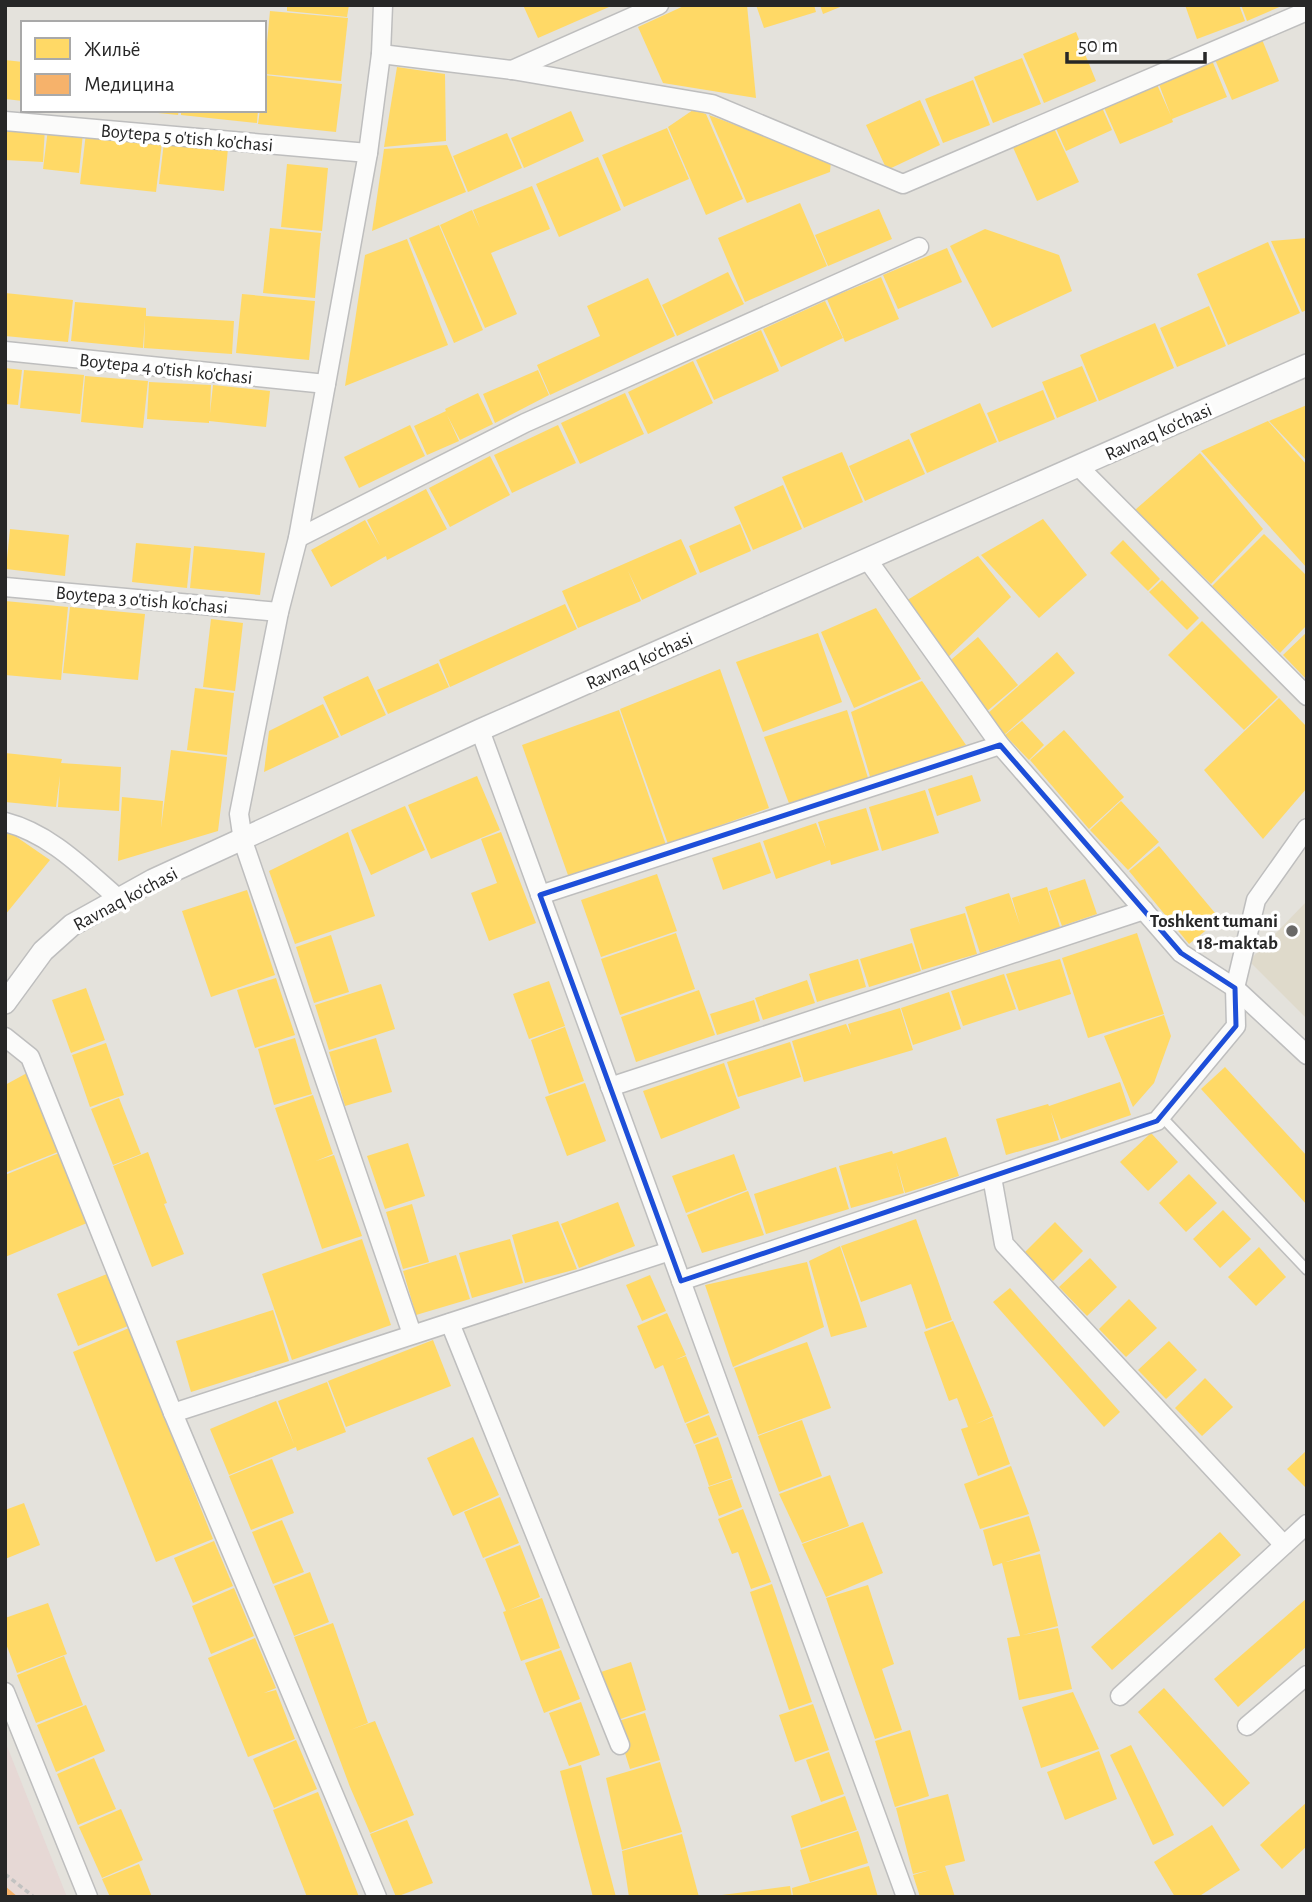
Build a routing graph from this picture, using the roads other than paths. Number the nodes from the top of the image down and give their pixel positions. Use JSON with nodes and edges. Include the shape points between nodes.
{"nodes":[{"id":1,"x":383,"y":5,"type":"edge"},
{"id":2,"x":659,"y":5,"type":"edge"},
{"id":3,"x":1307,"y":11,"type":"edge"},
{"id":4,"x":381,"y":54,"type":"junction"},
{"id":5,"x":512,"y":70,"type":"junction"},
{"id":6,"x":5,"y":121,"type":"edge"},
{"id":7,"x":368,"y":153,"type":"junction"},
{"id":8,"x":919,"y":247,"type":"dead end"},
{"id":9,"x":5,"y":352,"type":"edge"},
{"id":10,"x":1307,"y":365,"type":"edge"},
{"id":11,"x":327,"y":384,"type":"junction"},
{"id":12,"x":1078,"y":466,"type":"junction"},
{"id":13,"x":298,"y":538,"type":"junction"},
{"id":14,"x":867,"y":559,"type":"junction"},
{"id":15,"x":5,"y":587,"type":"edge"},
{"id":16,"x":279,"y":612,"type":"junction"},
{"id":17,"x":1307,"y":696,"type":"edge"},
{"id":18,"x":480,"y":730,"type":"junction"},
{"id":19,"x":1000,"y":745,"type":"junction"},
{"id":20,"x":5,"y":822,"type":"edge"},
{"id":21,"x":1307,"y":828,"type":"edge"},
{"id":22,"x":243,"y":841,"type":"junction"},
{"id":23,"x":540,"y":895,"type":"junction"},
{"id":24,"x":119,"y":899,"type":"junction"},
{"id":25,"x":1144,"y":910,"type":"junction"},
{"id":26,"x":1235,"y":988,"type":"junction"},
{"id":27,"x":5,"y":1003,"type":"edge"},
{"id":28,"x":5,"y":1037,"type":"edge"},
{"id":29,"x":1307,"y":1055,"type":"edge"},
{"id":30,"x":610,"y":1087,"type":"junction"},
{"id":31,"x":1161,"y":1116,"type":"junction"},
{"id":32,"x":992,"y":1177,"type":"junction"},
{"id":33,"x":670,"y":1251,"type":"junction"},
{"id":34,"x":1307,"y":1270,"type":"edge"},
{"id":35,"x":681,"y":1281,"type":"junction"},
{"id":36,"x":450,"y":1323,"type":"junction"},
{"id":37,"x":412,"y":1334,"type":"junction"},
{"id":38,"x":173,"y":1413,"type":"junction"},
{"id":39,"x":1307,"y":1524,"type":"edge"},
{"id":40,"x":1284,"y":1545,"type":"junction"},
{"id":41,"x":1307,"y":1675,"type":"edge"},
{"id":42,"x":5,"y":1692,"type":"edge"},
{"id":43,"x":1120,"y":1696,"type":"dead end"},
{"id":44,"x":1247,"y":1726,"type":"dead end"},
{"id":45,"x":620,"y":1745,"type":"dead end"},
{"id":46,"x":88,"y":1897,"type":"edge"},
{"id":47,"x":377,"y":1897,"type":"edge"},
{"id":48,"x":906,"y":1897,"type":"edge"}],
"edges":[{"from":1,"to":4,"type":"street"},
{"from":2,"to":5,"type":"street"},
{"from":3,"to":5,"type":"street","via":[[903,184],[712,104]]},
{"from":4,"to":5,"type":"street"},
{"from":4,"to":7,"type":"street"},
{"from":6,"to":7,"type":"street","name":"Boytepa 5 o'tish ko'chasi"},
{"from":7,"to":11,"type":"street"},
{"from":8,"to":13,"type":"street","via":[[525,423]]},
{"from":9,"to":11,"type":"street","name":"Boytepa 4 o'tish ko'chasi"},
{"from":10,"to":12,"type":"street","name":"Ravnaq ko‘chasi"},
{"from":11,"to":13,"type":"street"},
{"from":12,"to":14,"type":"street","name":"Ravnaq ko‘chasi"},
{"from":12,"to":17,"type":"street"},
{"from":13,"to":16,"type":"street"},
{"from":14,"to":18,"type":"street","name":"Ravnaq ko‘chasi"},
{"from":14,"to":19,"type":"street"},
{"from":15,"to":16,"type":"street","name":"Boytepa 3 o'tish ko'chasi"},
{"from":16,"to":22,"type":"street","via":[[239,814]]},
{"from":18,"to":22,"type":"street","name":"Ravnaq ko‘chasi"},
{"from":18,"to":23,"type":"street"},
{"from":19,"to":23,"type":"street"},
{"from":19,"to":25,"type":"street"},
{"from":20,"to":24,"type":"street","via":[[57,846]]},
{"from":21,"to":26,"type":"street","via":[[1256,900]]},
{"from":22,"to":24,"type":"street","name":"Ravnaq ko‘chasi"},
{"from":22,"to":37,"type":"street"},
{"from":23,"to":30,"type":"street"},
{"from":24,"to":27,"type":"street","name":"Ravnaq ko‘chasi","via":[[72,925],[43,951]]},
{"from":25,"to":26,"type":"street","via":[[1181,953]]},
{"from":25,"to":30,"type":"street"},
{"from":26,"to":29,"type":"street"},
{"from":26,"to":31,"type":"street","via":[[1236,1026]]},
{"from":28,"to":38,"type":"street","via":[[30,1057]]},
{"from":30,"to":33,"type":"street"},
{"from":31,"to":32,"type":"street","via":[[1157,1122]]},
{"from":31,"to":34,"type":"lane"},
{"from":32,"to":35,"type":"street"},
{"from":32,"to":40,"type":"street","via":[[1004,1244]]},
{"from":33,"to":35,"type":"street"},
{"from":33,"to":36,"type":"street"},
{"from":35,"to":48,"type":"street"},
{"from":36,"to":37,"type":"street"},
{"from":36,"to":45,"type":"street"},
{"from":37,"to":38,"type":"street"},
{"from":38,"to":47,"type":"street"},
{"from":39,"to":40,"type":"street"},
{"from":40,"to":43,"type":"street"},
{"from":41,"to":44,"type":"street"},
{"from":42,"to":46,"type":"street"}]}
